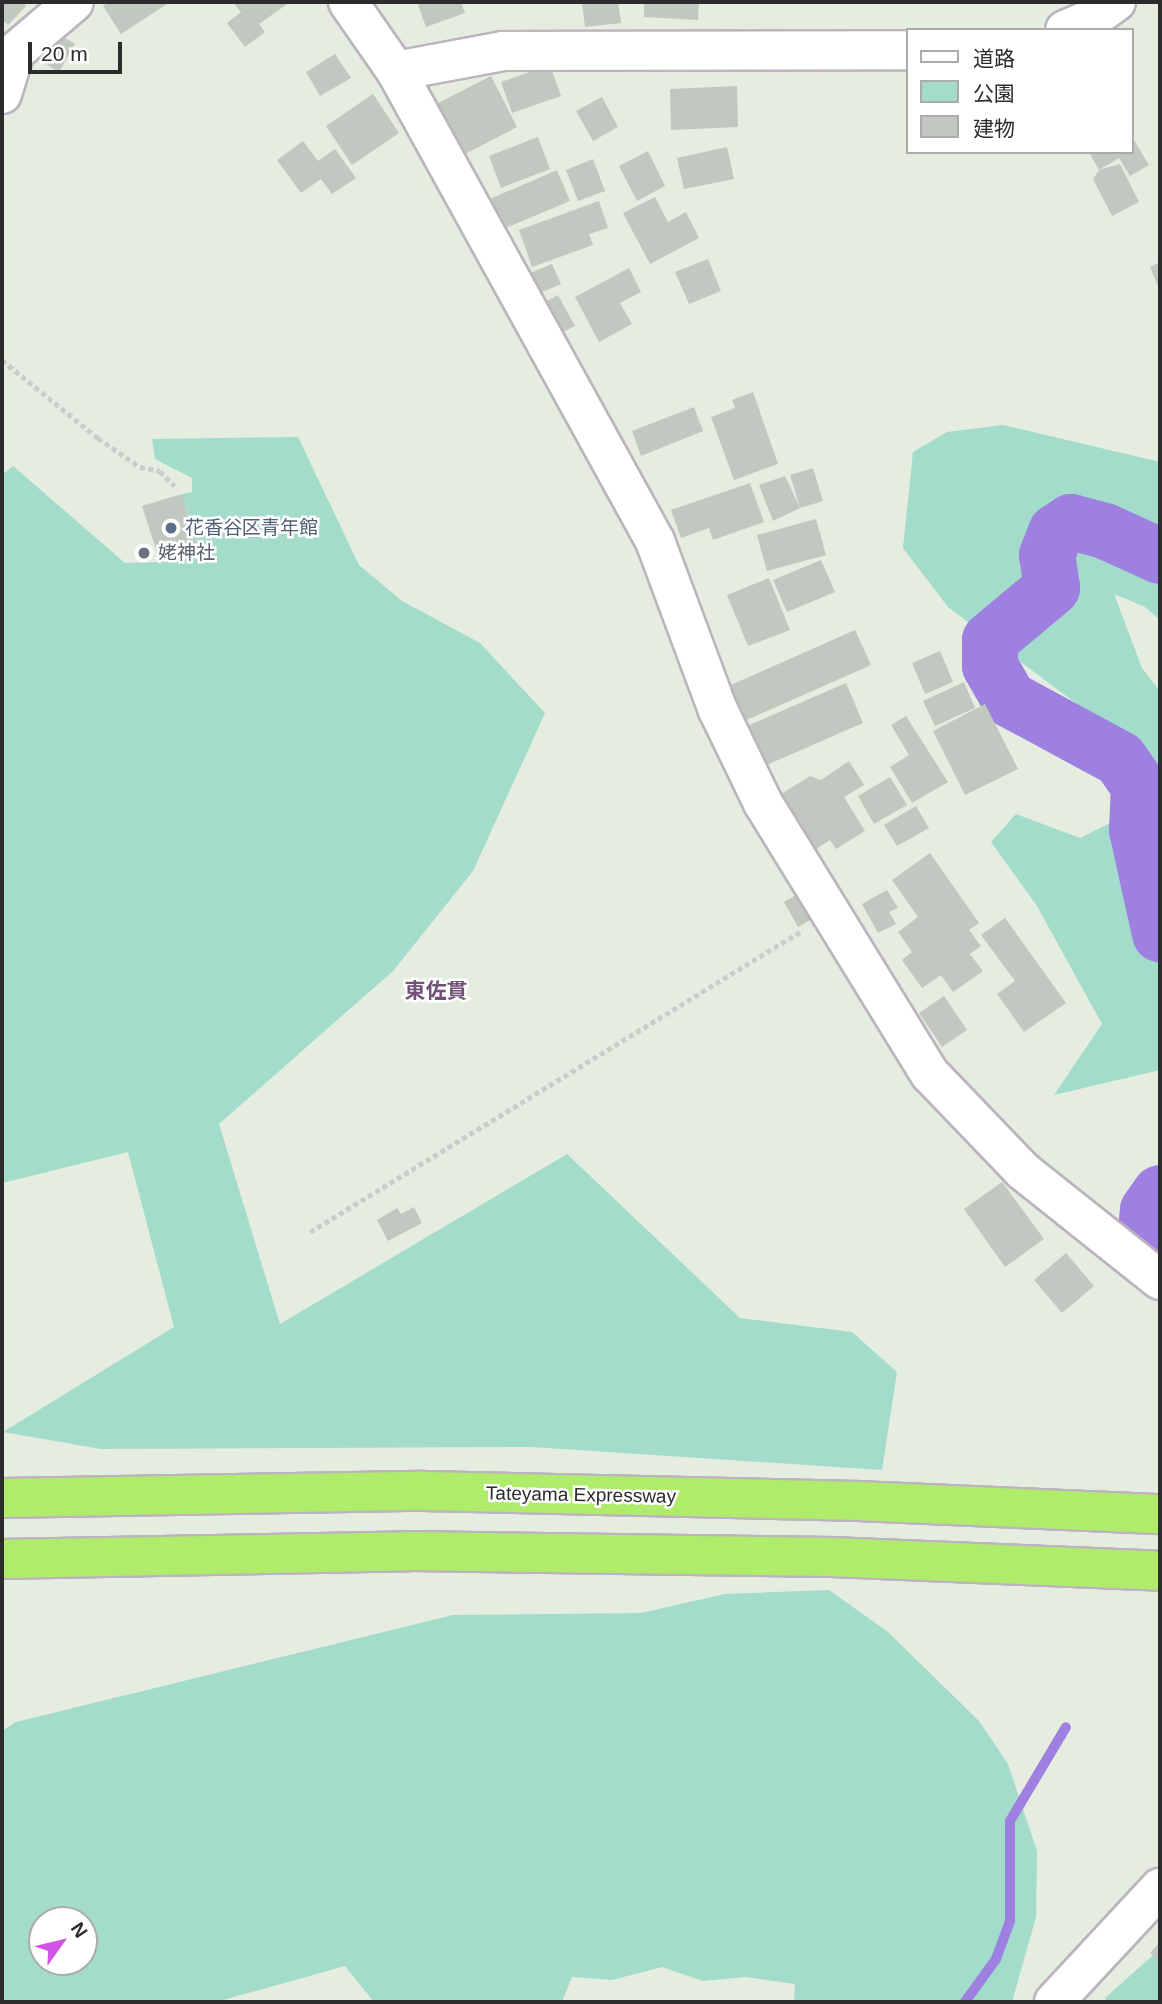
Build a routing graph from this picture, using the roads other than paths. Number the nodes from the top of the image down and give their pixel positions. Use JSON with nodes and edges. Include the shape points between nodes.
{"nodes":[{"id":1,"x":74,"y":2,"type":"edge"},
{"id":2,"x":348,"y":2,"type":"edge"},
{"id":3,"x":1116,"y":2,"type":"edge"},
{"id":4,"x":1070,"y":28,"type":"edge"},
{"id":5,"x":906,"y":50,"type":"edge"},
{"id":6,"x":396,"y":71,"type":"junction"},
{"id":7,"x":5,"y":75,"type":"edge"},
{"id":8,"x":1160,"y":1280,"type":"edge"},
{"id":9,"x":2,"y":1499,"type":"edge"},
{"id":10,"x":1160,"y":1514,"type":"edge"},
{"id":11,"x":2,"y":1559,"type":"edge"},
{"id":12,"x":1160,"y":1571,"type":"edge"},
{"id":13,"x":1160,"y":1888,"type":"edge"},
{"id":14,"x":1054,"y":2002,"type":"edge"}],
"edges":[{"from":1,"to":7,"type":"street","via":[[15,52]]},
{"from":2,"to":6,"type":"street"},
{"from":3,"to":4,"type":"street"},
{"from":5,"to":6,"type":"street","via":[[503,51]]},
{"from":6,"to":8,"type":"street","via":[[655,541],[726,730],[763,803],[930,1074],[1023,1171]]},
{"from":9,"to":10,"type":"highway","name":"Tateyama Expressway","via":[[436,1491]]},
{"from":11,"to":12,"type":"highway","via":[[452,1552],[832,1557]]},
{"from":13,"to":14,"type":"street"}]}
